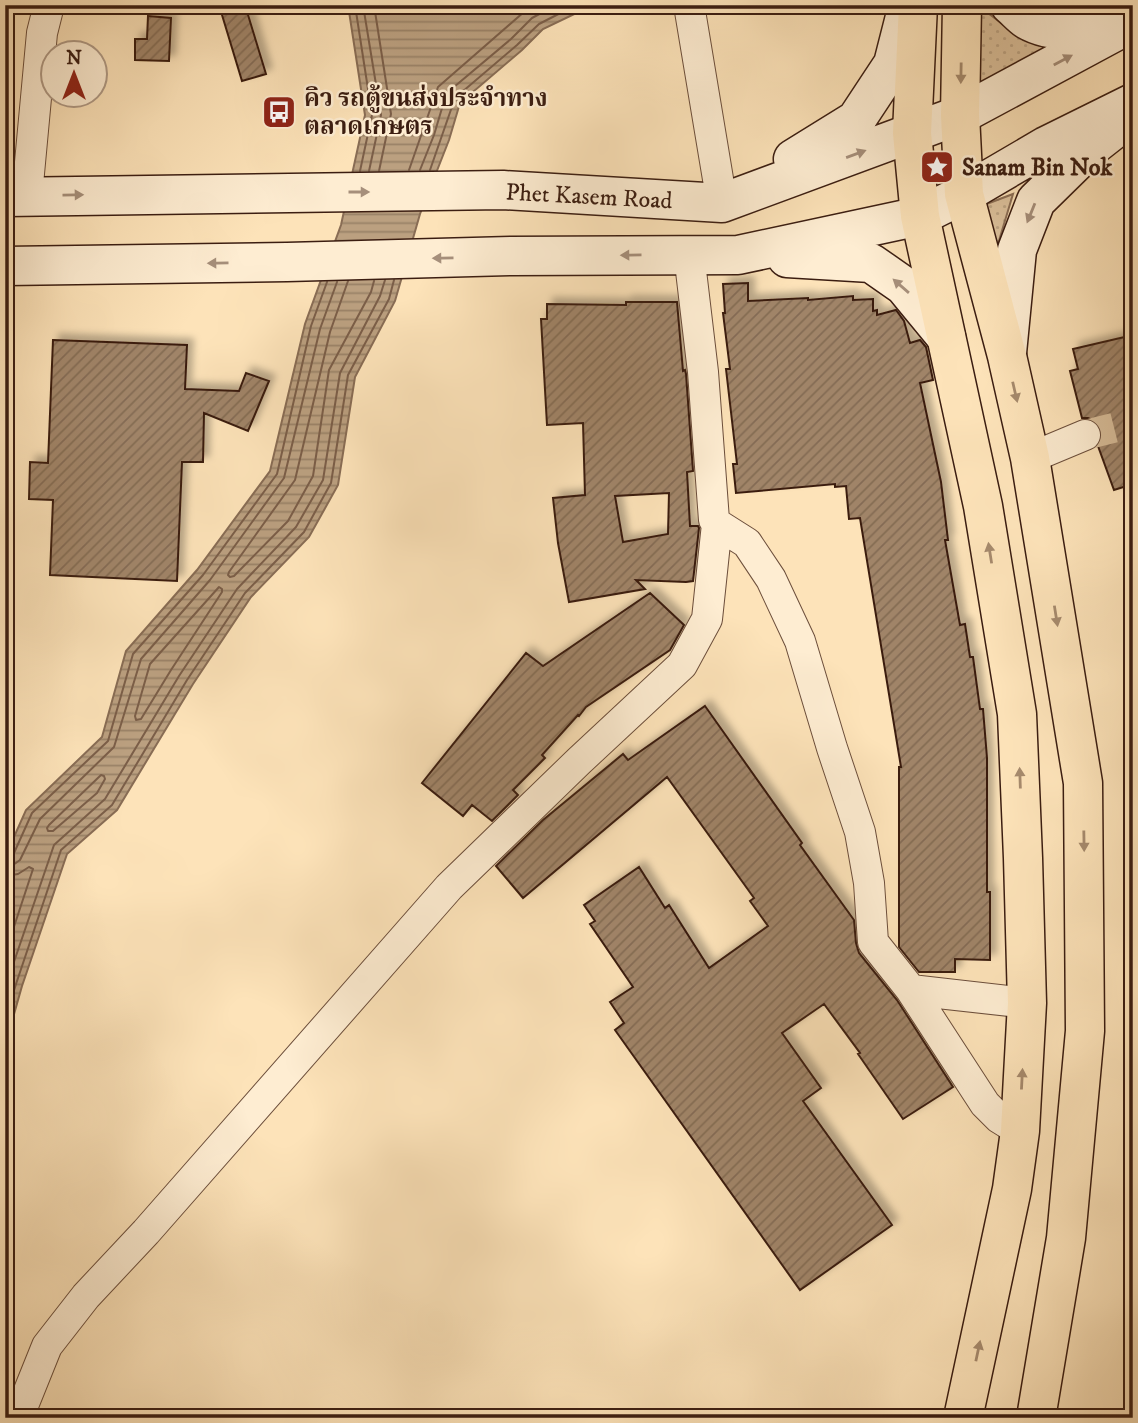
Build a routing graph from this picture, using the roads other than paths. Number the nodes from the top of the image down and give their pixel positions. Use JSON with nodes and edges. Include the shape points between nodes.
{"nodes":[{"id":1,"x":49,"y":5,"type":"edge"},
{"id":2,"x":689,"y":5,"type":"edge"},
{"id":3,"x":908,"y":5,"type":"edge"},
{"id":4,"x":918,"y":5,"type":"edge"},
{"id":5,"x":962,"y":5,"type":"edge"},
{"id":6,"x":1010,"y":5,"type":"edge"},
{"id":7,"x":1133,"y":22,"type":"edge"},
{"id":8,"x":1133,"y":103,"type":"edge"},
{"id":9,"x":960,"y":115,"type":"junction"},
{"id":10,"x":1133,"y":116,"type":"edge"},
{"id":11,"x":912,"y":133,"type":"junction"},
{"id":12,"x":964,"y":194,"type":"junction"},
{"id":13,"x":16,"y":196,"type":"edge"},
{"id":14,"x":722,"y":203,"type":"junction"},
{"id":15,"x":920,"y":216,"type":"junction"},
{"id":16,"x":690,"y":254,"type":"junction"},
{"id":17,"x":738,"y":255,"type":"junction"},
{"id":18,"x":5,"y":266,"type":"edge"},
{"id":19,"x":946,"y":337,"type":"junction"},
{"id":20,"x":1007,"y":356,"type":"junction"},
{"id":21,"x":1085,"y":435,"type":"tunnel mouth"},
{"id":22,"x":1030,"y":458,"type":"junction"},
{"id":23,"x":717,"y":524,"type":"junction"},
{"id":24,"x":911,"y":990,"type":"junction"},
{"id":25,"x":1027,"y":1003,"type":"junction"},
{"id":26,"x":1020,"y":1131,"type":"junction"},
{"id":27,"x":18,"y":1418,"type":"edge"},
{"id":28,"x":963,"y":1418,"type":"edge"},
{"id":29,"x":1037,"y":1418,"type":"edge"}],
"edges":[{"from":1,"to":13,"type":"street"},
{"from":2,"to":14,"type":"street"},
{"from":3,"to":14,"type":"main road","via":[[893,64],[856,120]]},
{"from":4,"to":11,"type":"main road"},
{"from":5,"to":9,"type":"main road","one_way":true},
{"from":6,"to":7,"type":"main road","via":[[1028,20],[1051,29],[1091,30]]},
{"from":9,"to":7,"type":"main road","name":"Phet Kasem Road","one_way":true},
{"from":8,"to":12,"type":"main road"},
{"from":9,"to":11,"type":"main road","name":"Phet Kasem Road"},
{"from":9,"to":12,"type":"main road"},
{"from":10,"to":20,"type":"main road","one_way":true,"via":[[1088,149],[1036,201],[1017,250]]},
{"from":14,"to":11,"type":"main road","name":"Phet Kasem Road","one_way":true},
{"from":11,"to":15,"type":"main road"},
{"from":12,"to":15,"type":"main road"},
{"from":12,"to":20,"type":"main road"},
{"from":13,"to":14,"type":"main road","name":"Phet Kasem Road","one_way":true,"via":[[503,190]]},
{"from":15,"to":17,"type":"main road"},
{"from":15,"to":19,"type":"main road"},
{"from":16,"to":17,"type":"main road"},
{"from":16,"to":18,"type":"main road","one_way":true},
{"from":16,"to":23,"type":"street"},
{"from":19,"to":17,"type":"main road","one_way":true,"via":[[904,286],[871,263]]},
{"from":25,"to":19,"type":"main road","one_way":true,"via":[[1017,714],[983,506]]},
{"from":20,"to":22,"type":"main road","one_way":true},
{"from":21,"to":22,"type":"street"},
{"from":22,"to":29,"type":"main road","one_way":true,"via":[[1083,783],[1085,1031],[1066,1238]]},
{"from":23,"to":24,"type":"street","via":[[747,544],[771,579],[800,641],[860,832],[873,942]]},
{"from":23,"to":27,"type":"street","via":[[708,619],[682,665],[449,887],[86,1296],[47,1346]]},
{"from":24,"to":25,"type":"street"},
{"from":24,"to":26,"type":"street","via":[[985,1104]]},
{"from":26,"to":25,"type":"main road","one_way":true},
{"from":28,"to":26,"type":"main road","one_way":true}]}
